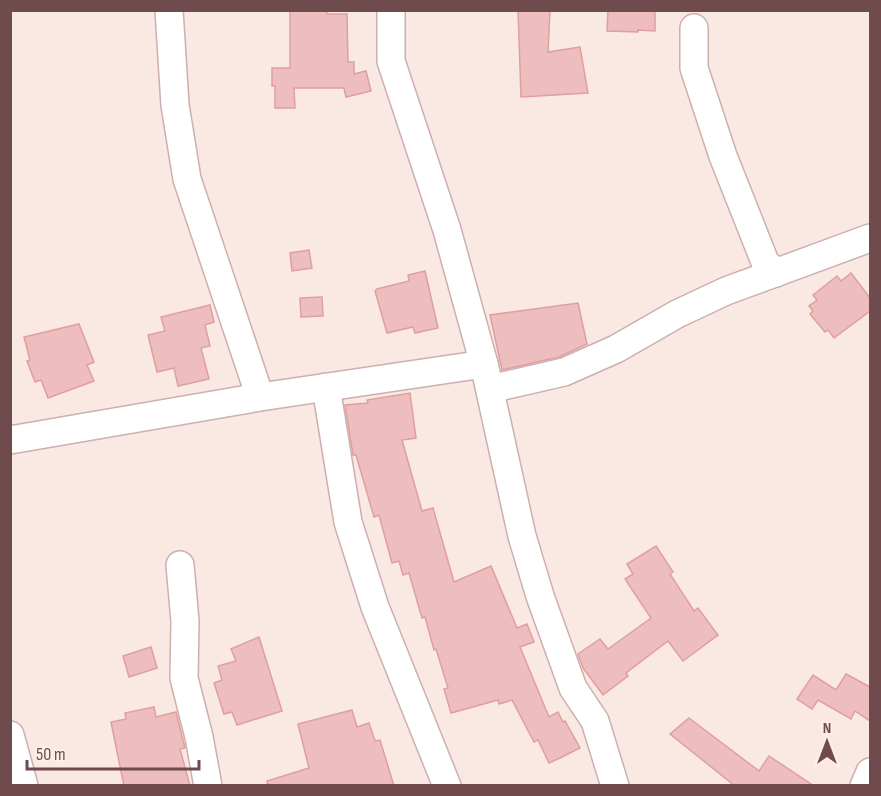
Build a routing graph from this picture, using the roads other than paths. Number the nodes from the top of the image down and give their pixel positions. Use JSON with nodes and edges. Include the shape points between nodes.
{"nodes":[{"id":1,"x":170,"y":10,"type":"edge"},
{"id":2,"x":391,"y":10,"type":"edge"},
{"id":3,"x":694,"y":28,"type":"dead end"},
{"id":4,"x":870,"y":238,"type":"edge"},
{"id":5,"x":777,"y":273,"type":"junction"},
{"id":6,"x":487,"y":376,"type":"junction"},
{"id":7,"x":326,"y":387,"type":"junction"},
{"id":8,"x":260,"y":397,"type":"junction"},
{"id":9,"x":10,"y":440,"type":"edge"},
{"id":10,"x":180,"y":565,"type":"dead end"},
{"id":11,"x":10,"y":735,"type":"edge"},
{"id":12,"x":870,"y":772,"type":"edge"},
{"id":13,"x":24,"y":786,"type":"edge"},
{"id":14,"x":208,"y":786,"type":"edge"},
{"id":15,"x":447,"y":786,"type":"edge"},
{"id":16,"x":615,"y":786,"type":"edge"},
{"id":17,"x":864,"y":786,"type":"edge"}],
"edges":[{"from":1,"to":8,"type":"street","via":[[175,105],[187,179]]},
{"from":2,"to":6,"type":"street","via":[[391,61],[447,230]]},
{"from":3,"to":5,"type":"street","via":[[694,68],[723,156],[765,262]]},
{"from":4,"to":5,"type":"street"},
{"from":5,"to":6,"type":"street","via":[[707,300],[564,372]]},
{"from":6,"to":7,"type":"street"},
{"from":6,"to":16,"type":"street","via":[[522,536],[540,596],[573,688],[595,722]]},
{"from":7,"to":8,"type":"street"},
{"from":7,"to":15,"type":"street","via":[[348,522],[375,607]]},
{"from":8,"to":9,"type":"street"},
{"from":10,"to":14,"type":"street","via":[[185,621],[184,678]]},
{"from":11,"to":13,"type":"street"},
{"from":12,"to":17,"type":"street"}]}
